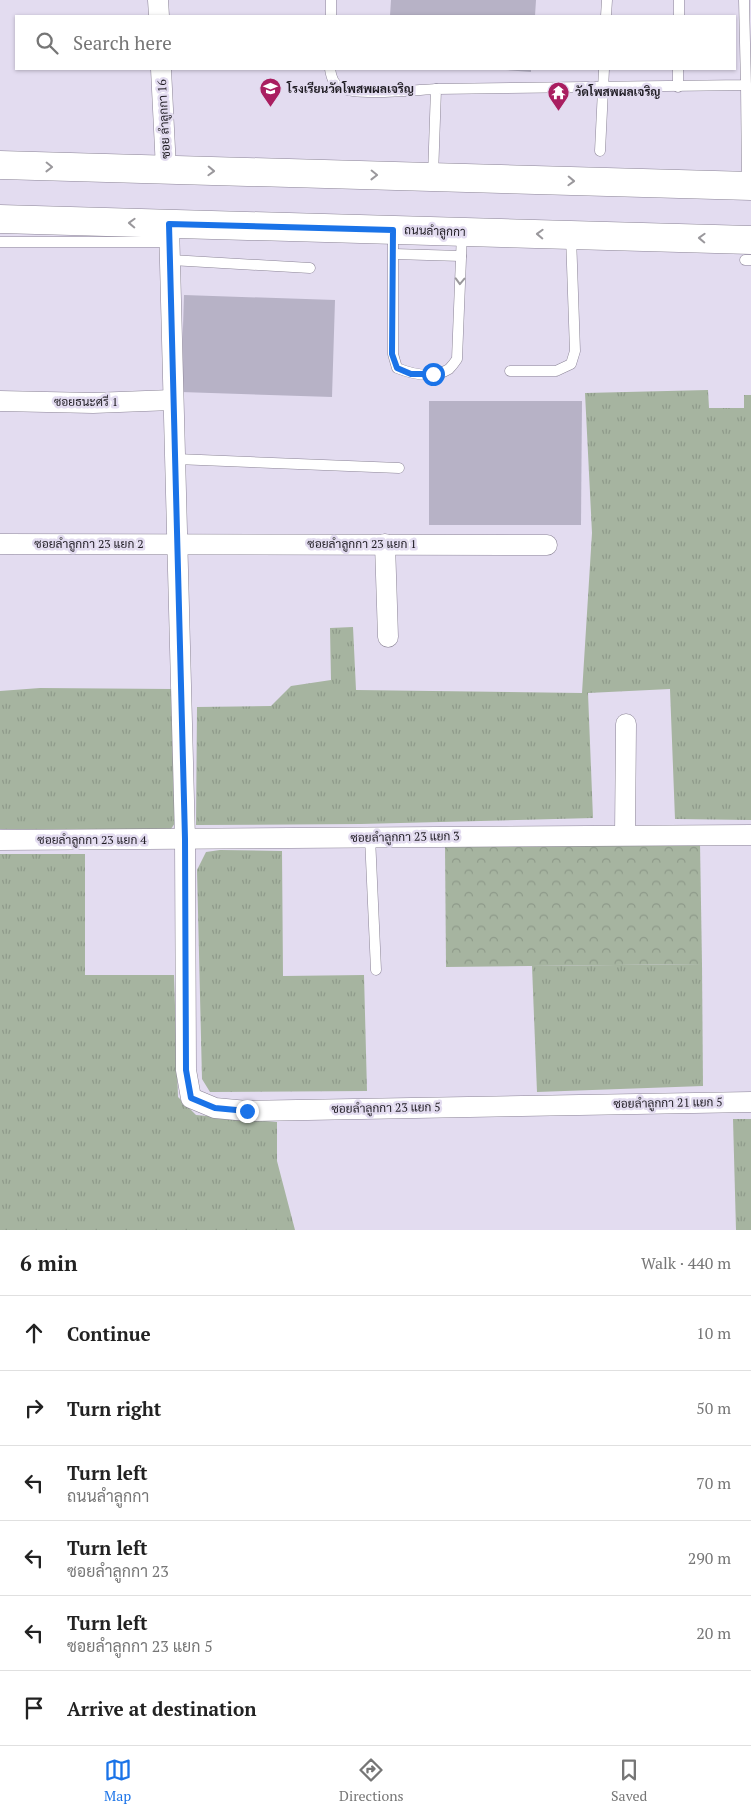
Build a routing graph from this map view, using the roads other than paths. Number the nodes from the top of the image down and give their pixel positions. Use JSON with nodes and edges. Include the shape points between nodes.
{"nodes":[{"id":1,"x":158,"y":0,"type":"edge"},
{"id":2,"x":331,"y":0,"type":"edge"},
{"id":3,"x":607,"y":0,"type":"edge"},
{"id":4,"x":679,"y":0,"type":"edge"},
{"id":5,"x":744,"y":0,"type":"edge"},
{"id":6,"x":159,"y":15,"type":"edge"},
{"id":7,"x":331,"y":15,"type":"edge"},
{"id":8,"x":606,"y":15,"type":"edge"},
{"id":9,"x":679,"y":15,"type":"edge"},
{"id":10,"x":161,"y":70,"type":"edge"},
{"id":11,"x":330,"y":70,"type":"edge"},
{"id":12,"x":604,"y":70,"type":"edge"},
{"id":13,"x":678,"y":70,"type":"edge"},
{"id":14,"x":746,"y":85,"type":"junction"},
{"id":15,"x":678,"y":87,"type":"junction"},
{"id":16,"x":603,"y":88,"type":"junction"},
{"id":17,"x":436,"y":89,"type":"junction"},
{"id":18,"x":600,"y":151,"type":"dead end"},
{"id":19,"x":0,"y":165,"type":"edge"},
{"id":20,"x":166,"y":169,"type":"junction"},
{"id":21,"x":433,"y":177,"type":"junction"},
{"id":22,"x":749,"y":186,"type":"edge"},
{"id":23,"x":0,"y":219,"type":"edge"},
{"id":24,"x":571,"y":235,"type":"junction"},
{"id":25,"x":0,"y":242,"type":"edge"},
{"id":26,"x":170,"y":242,"type":"junction"},
{"id":27,"x":393,"y":242,"type":"junction"},
{"id":28,"x":461,"y":244,"type":"junction"},
{"id":29,"x":749,"y":253,"type":"edge"},
{"id":30,"x":310,"y":268,"type":"dead end"},
{"id":31,"x":510,"y":372,"type":"dead end"},
{"id":32,"x":172,"y":400,"type":"junction"},
{"id":33,"x":0,"y":401,"type":"edge"},
{"id":34,"x":176,"y":459,"type":"junction"},
{"id":35,"x":399,"y":468,"type":"dead end"},
{"id":36,"x":0,"y":544,"type":"edge"},
{"id":37,"x":178,"y":544,"type":"junction"},
{"id":38,"x":385,"y":544,"type":"junction"},
{"id":39,"x":547,"y":545,"type":"dead end"},
{"id":40,"x":388,"y":637,"type":"dead end"},
{"id":41,"x":626,"y":724,"type":"dead end"},
{"id":42,"x":625,"y":835,"type":"junction"},
{"id":43,"x":751,"y":835,"type":"edge"},
{"id":44,"x":370,"y":837,"type":"junction"},
{"id":45,"x":185,"y":839,"type":"junction"},
{"id":46,"x":0,"y":840,"type":"edge"},
{"id":47,"x":376,"y":970,"type":"dead end"},
{"id":48,"x":751,"y":1102,"type":"edge"},
{"id":49,"x":584,"y":1105,"type":"joint"}],
"edges":[{"from":1,"to":6,"type":"street"},
{"from":2,"to":7,"type":"lane"},
{"from":3,"to":8,"type":"lane"},
{"from":4,"to":9,"type":"lane"},
{"from":5,"to":14,"type":"lane"},
{"from":10,"to":20,"type":"street","name":"ซอย ลำลูกกา 16"},
{"from":11,"to":17,"type":"lane","via":[[332,80],[340,88],[356,92]]},
{"from":12,"to":16,"type":"lane"},
{"from":13,"to":15,"type":"lane"},
{"from":14,"to":15,"type":"lane"},
{"from":14,"to":22,"type":"lane"},
{"from":15,"to":16,"type":"lane"},
{"from":16,"to":17,"type":"lane"},
{"from":16,"to":18,"type":"lane"},
{"from":17,"to":21,"type":"lane"},
{"from":19,"to":20,"type":"main road","one_way":true},
{"from":20,"to":21,"type":"main road","one_way":true},
{"from":21,"to":22,"type":"main road","one_way":true},
{"from":26,"to":23,"type":"main road","name":"ถนนลำลูกกา","one_way":true},
{"from":24,"to":28,"type":"main road","name":"ถนนลำลูกกา","one_way":true},
{"from":29,"to":24,"type":"main road","name":"ถนนลำลูกกา","one_way":true},
{"from":24,"to":31,"type":"lane","via":[[575,351],[570,364],[556,371]]},
{"from":25,"to":26,"type":"lane"},
{"from":26,"to":27,"type":"main road","name":"ถนนลำลูกกา"},
{"from":26,"to":30,"type":"lane"},
{"from":26,"to":32,"type":"street"},
{"from":27,"to":28,"type":"main road","name":"ถนนลำลูกกา"},
{"from":28,"to":27,"type":"lane","one_way":true,"via":[[457,359],[449,368],[433,374],[411,374],[397,368],[392,354]]},
{"from":32,"to":33,"type":"street","name":"ซอยธนะศรี 1"},
{"from":32,"to":34,"type":"street"},
{"from":34,"to":35,"type":"lane"},
{"from":34,"to":37,"type":"street"},
{"from":36,"to":37,"type":"street","name":"ซอยลำลูกกา 23 แยก 2"},
{"from":37,"to":38,"type":"street","name":"ซอยลำลูกกา 23 แยก 1"},
{"from":37,"to":45,"type":"street"},
{"from":38,"to":39,"type":"street","name":"ซอยลำลูกกา 23 แยก 1"},
{"from":38,"to":40,"type":"street"},
{"from":41,"to":42,"type":"street"},
{"from":42,"to":43,"type":"street","name":"ซอยลำลูกกา 23 แยก 3"},
{"from":42,"to":44,"type":"street","name":"ซอยลำลูกกา 23 แยก 3"},
{"from":44,"to":45,"type":"street","name":"ซอยลำลูกกา 23 แยก 3"},
{"from":44,"to":47,"type":"lane"},
{"from":45,"to":46,"type":"street","name":"ซอยลำลูกกา 23 แยก 4"},
{"from":45,"to":49,"type":"street","name":"ซอยลำลูกกา 23 แยก 5","via":[[186,1070],[191,1098],[215,1108],[247,1111]]},
{"from":48,"to":49,"type":"street","name":"ซอยลำลูกกา 21 แยก 5"}]}
